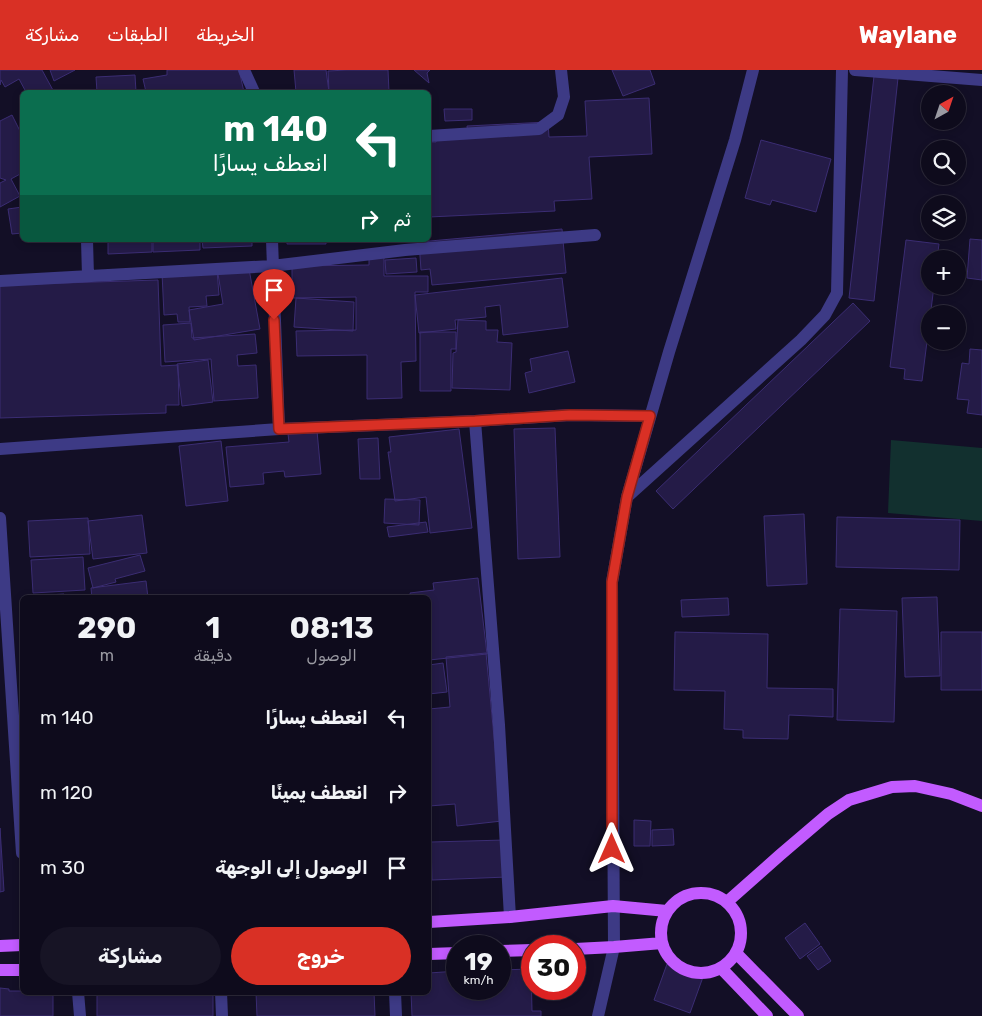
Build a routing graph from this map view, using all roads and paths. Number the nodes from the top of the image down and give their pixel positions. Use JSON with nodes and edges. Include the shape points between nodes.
{"nodes":[{"id":1,"x":244,"y":70,"type":"edge"},
{"id":2,"x":562,"y":70,"type":"edge"},
{"id":3,"x":752,"y":70,"type":"edge"},
{"id":4,"x":842,"y":70,"type":"edge"},
{"id":5,"x":855,"y":70,"type":"edge"},
{"id":6,"x":982,"y":79,"type":"edge"},
{"id":7,"x":253,"y":90,"type":"edge"},
{"id":8,"x":431,"y":136,"type":"edge"},
{"id":9,"x":595,"y":236,"type":"dead end"},
{"id":10,"x":87,"y":242,"type":"edge"},
{"id":11,"x":272,"y":242,"type":"edge"},
{"id":12,"x":272,"y":266,"type":"junction"},
{"id":13,"x":88,"y":276,"type":"junction"},
{"id":14,"x":0,"y":282,"type":"edge"},
{"id":15,"x":650,"y":416,"type":"junction"},
{"id":16,"x":475,"y":421,"type":"junction"},
{"id":17,"x":279,"y":429,"type":"junction"},
{"id":18,"x":0,"y":448,"type":"edge"},
{"id":19,"x":627,"y":497,"type":"junction"},
{"id":20,"x":0,"y":518,"type":"edge"},
{"id":21,"x":982,"y":806,"type":"edge"},
{"id":22,"x":20,"y":823,"type":"edge"},
{"id":23,"x":727,"y":902,"type":"junction"},
{"id":24,"x":613,"y":906,"type":"junction"},
{"id":25,"x":667,"y":911,"type":"junction"},
{"id":26,"x":510,"y":916,"type":"junction"},
{"id":27,"x":431,"y":922,"type":"edge"},
{"id":28,"x":662,"y":943,"type":"junction"},
{"id":29,"x":20,"y":945,"type":"edge"},
{"id":30,"x":0,"y":946,"type":"edge"},
{"id":31,"x":614,"y":947,"type":"junction"},
{"id":32,"x":586,"y":948,"type":"edge"},
{"id":33,"x":446,"y":953,"type":"edge"},
{"id":34,"x":431,"y":954,"type":"edge"},
{"id":35,"x":736,"y":954,"type":"junction"},
{"id":36,"x":721,"y":968,"type":"junction"},
{"id":37,"x":0,"y":970,"type":"edge"},
{"id":38,"x":20,"y":970,"type":"edge"},
{"id":39,"x":78,"y":995,"type":"edge"},
{"id":40,"x":220,"y":995,"type":"edge"},
{"id":41,"x":396,"y":995,"type":"edge"},
{"id":42,"x":80,"y":1016,"type":"edge"},
{"id":43,"x":222,"y":1016,"type":"edge"},
{"id":44,"x":396,"y":1016,"type":"edge"},
{"id":45,"x":598,"y":1016,"type":"edge"},
{"id":46,"x":767,"y":1016,"type":"edge"},
{"id":47,"x":798,"y":1016,"type":"edge"}],
"edges":[{"from":1,"to":7,"type":"street"},
{"from":2,"to":8,"type":"street","via":[[564,97],[558,115],[539,129]]},
{"from":3,"to":15,"type":"street","via":[[735,140]]},
{"from":4,"to":19,"type":"street","via":[[837,293],[825,315],[801,340]]},
{"from":5,"to":6,"type":"street"},
{"from":9,"to":12,"type":"street","via":[[406,250]]},
{"from":10,"to":13,"type":"street"},
{"from":11,"to":12,"type":"street"},
{"from":12,"to":13,"type":"street"},
{"from":12,"to":17,"type":"street"},
{"from":13,"to":14,"type":"street"},
{"from":15,"to":16,"type":"street","via":[[570,415]]},
{"from":15,"to":19,"type":"street"},
{"from":16,"to":17,"type":"street"},
{"from":16,"to":26,"type":"street"},
{"from":17,"to":18,"type":"street"},
{"from":19,"to":24,"type":"street","via":[[612,582]]},
{"from":20,"to":22,"type":"street"},
{"from":21,"to":23,"type":"main road","via":[[952,794],[915,786],[892,787],[849,800],[828,814]]},
{"from":23,"to":25,"type":"main road","via":[[715,895],[701,893],[676,901]]},
{"from":23,"to":35,"type":"main road","via":[[736,912],[741,926]]},
{"from":24,"to":25,"type":"main road"},
{"from":24,"to":26,"type":"main road"},
{"from":24,"to":31,"type":"street"},
{"from":25,"to":28,"type":"main road","via":[[661,927]]},
{"from":26,"to":27,"type":"main road"},
{"from":28,"to":31,"type":"main road"},
{"from":28,"to":36,"type":"main road","via":[[668,956],[692,972],[707,973]]},
{"from":29,"to":30,"type":"main road"},
{"from":31,"to":32,"type":"main road"},
{"from":31,"to":45,"type":"street"},
{"from":33,"to":34,"type":"main road"},
{"from":35,"to":36,"type":"main road"},
{"from":35,"to":47,"type":"main road"},
{"from":36,"to":46,"type":"main road"},
{"from":37,"to":38,"type":"main road"},
{"from":39,"to":42,"type":"street"},
{"from":40,"to":43,"type":"street"},
{"from":41,"to":44,"type":"street"}]}
